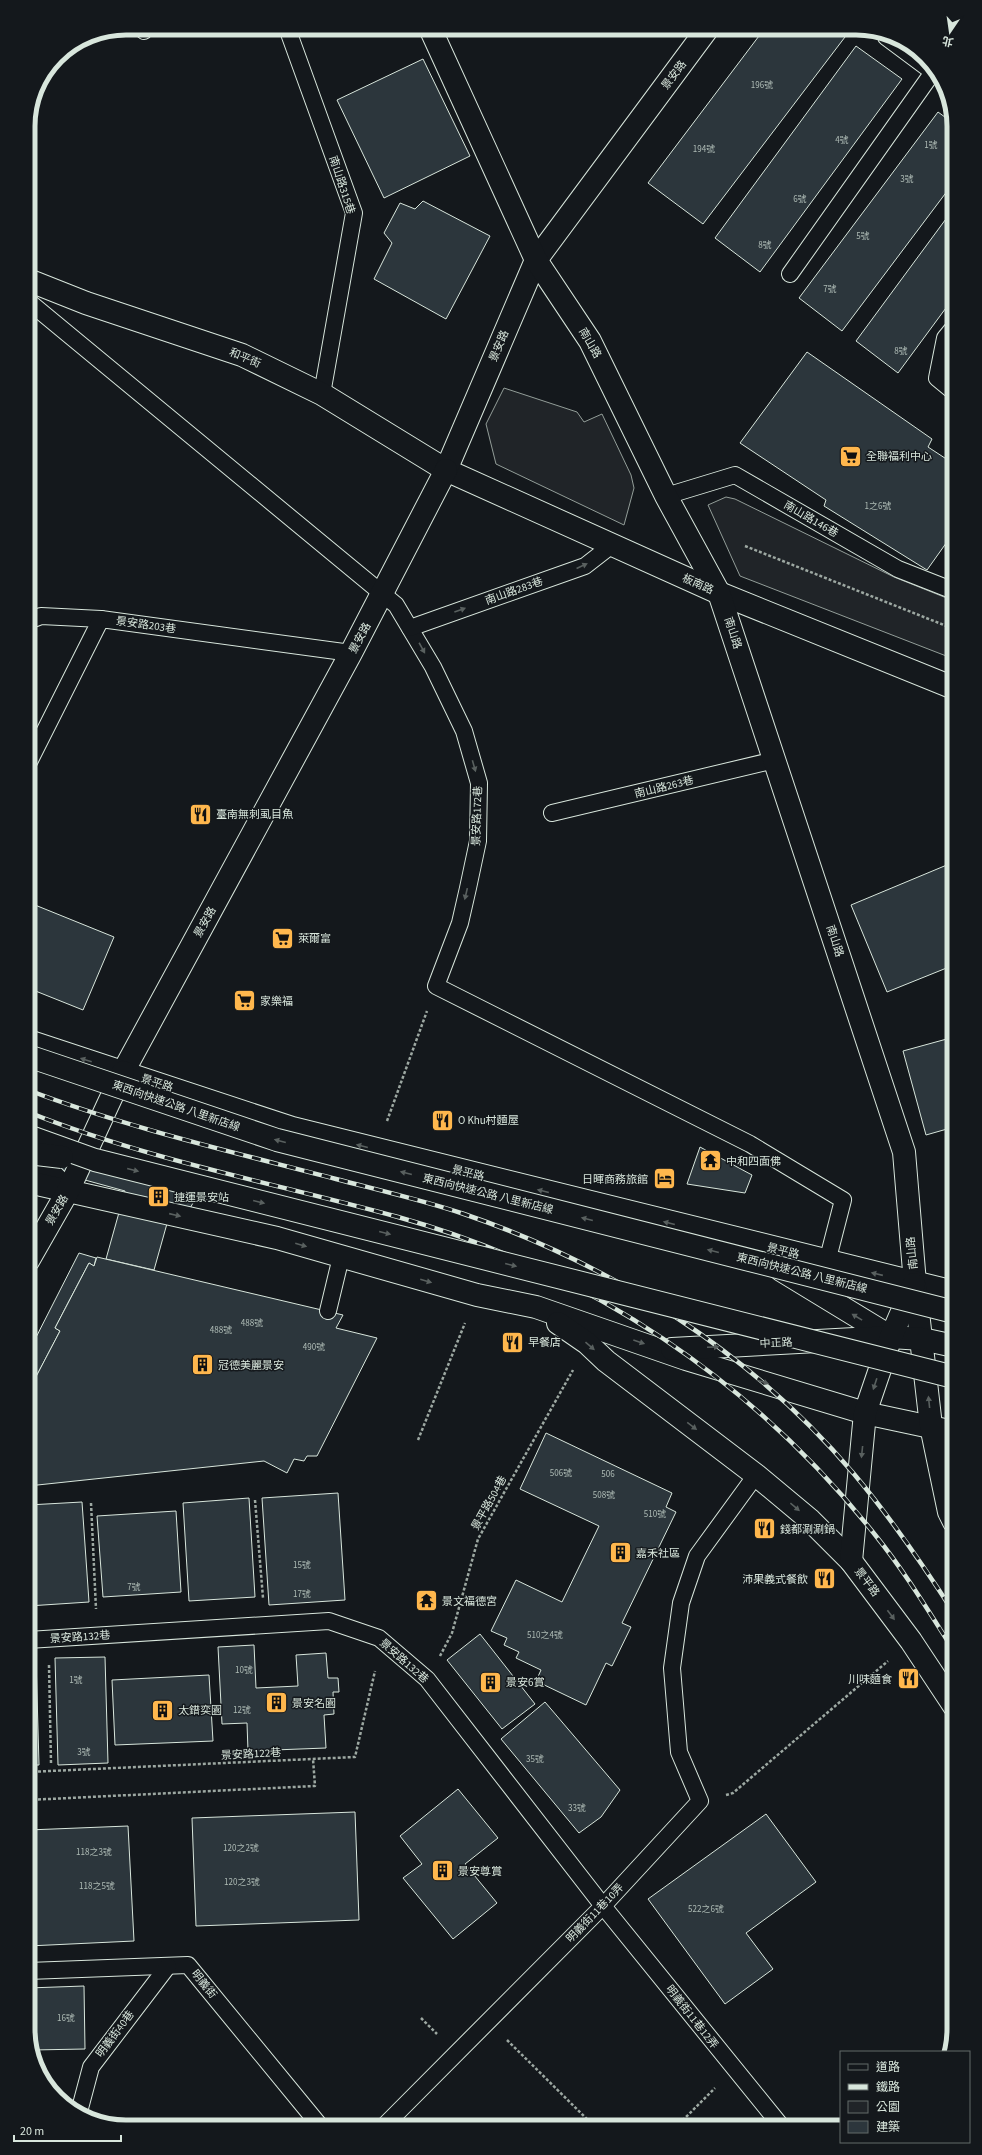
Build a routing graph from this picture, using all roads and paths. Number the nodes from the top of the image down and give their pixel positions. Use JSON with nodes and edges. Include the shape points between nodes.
{"nodes":[{"id":1,"x":290,"y":35,"type":"edge"},
{"id":2,"x":433,"y":35,"type":"edge"},
{"id":3,"x":703,"y":35,"type":"edge"},
{"id":4,"x":895,"y":44,"type":"edge"},
{"id":5,"x":921,"y":63,"type":"edge"},
{"id":6,"x":931,"y":75,"type":"edge"},
{"id":7,"x":536,"y":260,"type":"junction"},
{"id":8,"x":790,"y":274,"type":"dead end"},
{"id":9,"x":35,"y":283,"type":"edge"},
{"id":10,"x":35,"y":309,"type":"edge"},
{"id":11,"x":947,"y":336,"type":"edge"},
{"id":12,"x":947,"y":386,"type":"edge"},
{"id":13,"x":322,"y":394,"type":"junction"},
{"id":14,"x":446,"y":470,"type":"junction"},
{"id":15,"x":666,"y":496,"type":"junction"},
{"id":16,"x":612,"y":545,"type":"junction"},
{"id":17,"x":745,"y":546,"type":"dead end"},
{"id":18,"x":947,"y":588,"type":"edge"},
{"id":19,"x":719,"y":593,"type":"junction"},
{"id":20,"x":382,"y":595,"type":"junction"},
{"id":21,"x":35,"y":618,"type":"edge"},
{"id":22,"x":101,"y":619,"type":"junction"},
{"id":23,"x":947,"y":626,"type":"edge"},
{"id":24,"x":410,"y":628,"type":"junction"},
{"id":25,"x":351,"y":653,"type":"junction"},
{"id":26,"x":947,"y":685,"type":"edge"},
{"id":27,"x":35,"y":750,"type":"edge"},
{"id":28,"x":775,"y":760,"type":"junction"},
{"id":29,"x":552,"y":813,"type":"dead end"},
{"id":30,"x":436,"y":986,"type":"junction"},
{"id":31,"x":35,"y":1043,"type":"edge"},
{"id":32,"x":35,"y":1058,"type":"edge"},
{"id":33,"x":123,"y":1072,"type":"junction"},
{"id":34,"x":35,"y":1139,"type":"edge"},
{"id":35,"x":376,"y":1150,"type":"junction"},
{"id":36,"x":35,"y":1153,"type":"edge"},
{"id":37,"x":35,"y":1159,"type":"edge"},
{"id":38,"x":95,"y":1160,"type":"junction"},
{"id":39,"x":35,"y":1184,"type":"edge"},
{"id":40,"x":68,"y":1191,"type":"junction"},
{"id":41,"x":727,"y":1238,"type":"junction"},
{"id":42,"x":35,"y":1249,"type":"edge"},
{"id":43,"x":341,"y":1256,"type":"junction"},
{"id":44,"x":828,"y":1262,"type":"junction"},
{"id":45,"x":915,"y":1283,"type":"junction"},
{"id":46,"x":947,"y":1290,"type":"edge"},
{"id":47,"x":477,"y":1295,"type":"junction"},
{"id":48,"x":536,"y":1308,"type":"junction"},
{"id":49,"x":947,"y":1310,"type":"edge"},
{"id":50,"x":328,"y":1311,"type":"dead end"},
{"id":51,"x":890,"y":1337,"type":"junction"},
{"id":52,"x":922,"y":1339,"type":"junction"},
{"id":53,"x":587,"y":1343,"type":"junction"},
{"id":54,"x":947,"y":1344,"type":"edge"},
{"id":55,"x":660,"y":1350,"type":"junction"},
{"id":56,"x":947,"y":1375,"type":"edge"},
{"id":57,"x":865,"y":1413,"type":"junction"},
{"id":58,"x":932,"y":1426,"type":"junction"},
{"id":59,"x":947,"y":1430,"type":"edge"},
{"id":60,"x":418,"y":1440,"type":"dead end"},
{"id":61,"x":756,"y":1475,"type":"junction"},
{"id":62,"x":255,"y":1500,"type":"dead end"},
{"id":63,"x":947,"y":1502,"type":"edge"},
{"id":64,"x":91,"y":1503,"type":"dead end"},
{"id":65,"x":851,"y":1561,"type":"junction"},
{"id":66,"x":266,"y":1626,"type":"junction"},
{"id":67,"x":97,"y":1635,"type":"junction"},
{"id":68,"x":379,"y":1638,"type":"junction"},
{"id":69,"x":48,"y":1639,"type":"junction"},
{"id":70,"x":35,"y":1640,"type":"edge"},
{"id":71,"x":911,"y":1641,"type":"junction"},
{"id":72,"x":427,"y":1679,"type":"junction"},
{"id":73,"x":947,"y":1695,"type":"edge"},
{"id":74,"x":313,"y":1759,"type":"junction"},
{"id":75,"x":51,"y":1763,"type":"dead end"},
{"id":76,"x":35,"y":1772,"type":"edge"},
{"id":77,"x":35,"y":1800,"type":"edge"},
{"id":78,"x":700,"y":1801,"type":"junction"},
{"id":79,"x":603,"y":1906,"type":"junction"},
{"id":80,"x":168,"y":1966,"type":"junction"},
{"id":81,"x":35,"y":1971,"type":"edge"},
{"id":82,"x":488,"y":2022,"type":"junction"},
{"id":83,"x":734,"y":2069,"type":"junction"},
{"id":84,"x":80,"y":2107,"type":"edge"},
{"id":85,"x":315,"y":2120,"type":"edge"},
{"id":86,"x":390,"y":2120,"type":"edge"},
{"id":87,"x":588,"y":2120,"type":"edge"},
{"id":88,"x":683,"y":2120,"type":"edge"},
{"id":89,"x":776,"y":2120,"type":"edge"}],
"edges":[{"from":1,"to":13,"type":"lane","name":"南山路315巷","via":[[354,213]]},
{"from":2,"to":7,"type":"main road","name":"南山路"},
{"from":3,"to":7,"type":"main road","name":"景安路"},
{"from":4,"to":5,"type":"lane"},
{"from":6,"to":8,"type":"lane"},
{"from":7,"to":14,"type":"main road","name":"景安路"},
{"from":7,"to":15,"type":"main road","name":"南山路","via":[[590,341]]},
{"from":9,"to":13,"type":"main road","name":"和平街","via":[[86,303],[242,355]]},
{"from":10,"to":20,"type":"lane","name":"景安路172巷"},
{"from":11,"to":12,"type":"lane","via":[[937,378]]},
{"from":13,"to":14,"type":"main road","name":"和平街"},
{"from":14,"to":16,"type":"main road","name":"板南路"},
{"from":14,"to":20,"type":"main road","name":"景安路"},
{"from":15,"to":18,"type":"lane","name":"南山路146巷","via":[[735,475],[898,569]]},
{"from":15,"to":19,"type":"main road","name":"南山路"},
{"from":16,"to":19,"type":"main road","name":"板南路"},
{"from":24,"to":16,"type":"lane","name":"南山路283巷","one_way":true,"via":[[585,566]]},
{"from":17,"to":23,"type":"path"},
{"from":19,"to":26,"type":"main road","name":"板南路"},
{"from":19,"to":28,"type":"main road","name":"南山路"},
{"from":20,"to":24,"type":"lane","name":"景安路172巷","via":[[396,605]]},
{"from":20,"to":25,"type":"main road","name":"景安路"},
{"from":21,"to":22,"type":"lane"},
{"from":22,"to":25,"type":"lane","name":"景安路203巷"},
{"from":22,"to":27,"type":"lane","name":"景安路203巷"},
{"from":24,"to":30,"type":"lane","name":"景安路172巷","one_way":true,"via":[[433,667],[464,730],[479,782],[478,841],[460,923]]},
{"from":25,"to":33,"type":"main road","name":"景安路"},
{"from":28,"to":29,"type":"lane","name":"南山路263巷"},
{"from":28,"to":45,"type":"main road","name":"南山路","via":[[904,1152]]},
{"from":30,"to":35,"type":"path"},
{"from":30,"to":44,"type":"lane","via":[[750,1144],[843,1200]]},
{"from":33,"to":31,"type":"main road","name":"景平路","one_way":true},
{"from":49,"to":32,"type":"main road","name":"東西向快速公路 八里新店線","one_way":true,"bridge":true,"via":[[277,1140]]},
{"from":35,"to":33,"type":"main road","name":"景平路","one_way":true,"via":[[292,1128]]},
{"from":33,"to":40,"type":"main road","name":"景安路"},
{"from":34,"to":38,"type":"main road","bridge":true},
{"from":41,"to":35,"type":"main road","name":"景平路","one_way":true},
{"from":36,"to":38,"type":"main road","bridge":true},
{"from":37,"to":40,"type":"main road"},
{"from":38,"to":56,"type":"main road","one_way":true,"bridge":true},
{"from":39,"to":40,"type":"main road"},
{"from":40,"to":42,"type":"main road","name":"景安路"},
{"from":40,"to":43,"type":"main road","one_way":true,"via":[[277,1238]]},
{"from":41,"to":44,"type":"main road","name":"景平路"},
{"from":51,"to":41,"type":"main road","name":"中正路","one_way":true},
{"from":43,"to":47,"type":"main road","one_way":true},
{"from":43,"to":50,"type":"lane"},
{"from":45,"to":44,"type":"main road","name":"景平路","one_way":true},
{"from":45,"to":46,"type":"main road"},
{"from":45,"to":51,"type":"main road","name":"景平路"},
{"from":45,"to":52,"type":"main road"},
{"from":47,"to":48,"type":"main road"},
{"from":47,"to":60,"type":"path"},
{"from":48,"to":53,"type":"main road"},
{"from":48,"to":55,"type":"main road","one_way":true},
{"from":51,"to":52,"type":"main road","name":"中正路"},
{"from":55,"to":51,"type":"main road","name":"中正路","one_way":true},
{"from":51,"to":57,"type":"main road","name":"景平路","one_way":true},
{"from":52,"to":54,"type":"main road","name":"中正路"},
{"from":58,"to":52,"type":"main road","one_way":true},
{"from":53,"to":61,"type":"main road","one_way":true,"via":[[606,1361]]},
{"from":53,"to":72,"type":"path","name":"景平路504巷","via":[[478,1539],[452,1633]]},
{"from":55,"to":57,"type":"main road","one_way":true},
{"from":57,"to":58,"type":"main road"},
{"from":57,"to":65,"type":"main road","name":"景平路","one_way":true},
{"from":58,"to":59,"type":"main road"},
{"from":58,"to":63,"type":"main road"},
{"from":61,"to":65,"type":"main road","one_way":true,"via":[[810,1520]]},
{"from":61,"to":78,"type":"lane","via":[[697,1556],[681,1603],[672,1668],[679,1752]]},
{"from":62,"to":66,"type":"path"},
{"from":64,"to":67,"type":"path"},
{"from":65,"to":71,"type":"main road","name":"景平路","one_way":true},
{"from":66,"to":67,"type":"lane","name":"景安路132巷"},
{"from":66,"to":68,"type":"lane","name":"景安路132巷","via":[[329,1622]]},
{"from":67,"to":69,"type":"lane","name":"景安路132巷"},
{"from":68,"to":72,"type":"lane","name":"景安路132巷"},
{"from":68,"to":74,"type":"path","name":"景安路122巷","via":[[374,1676],[355,1757]]},
{"from":69,"to":70,"type":"lane","name":"景安路132巷"},
{"from":69,"to":75,"type":"path"},
{"from":71,"to":73,"type":"main road","name":"景平路"},
{"from":71,"to":78,"type":"path","via":[[733,1793]]},
{"from":72,"to":79,"type":"lane","name":"景安路132巷"},
{"from":74,"to":76,"type":"path","name":"景安路122巷"},
{"from":74,"to":77,"type":"path","via":[[315,1786]]},
{"from":78,"to":79,"type":"lane","name":"明義街11巷10弄"},
{"from":79,"to":82,"type":"lane","name":"明義街11巷10弄"},
{"from":79,"to":83,"type":"lane","name":"明義街11巷12弄"},
{"from":80,"to":81,"type":"lane","name":"明義街"},
{"from":80,"to":84,"type":"lane","name":"明義街40巷","via":[[90,2067]]},
{"from":80,"to":85,"type":"lane","name":"明義街","via":[[188,1965]]},
{"from":82,"to":86,"type":"lane","name":"明義街11巷10弄"},
{"from":82,"to":87,"type":"path"},
{"from":83,"to":88,"type":"path"},
{"from":83,"to":89,"type":"lane","name":"明義街11巷12弄"}]}
